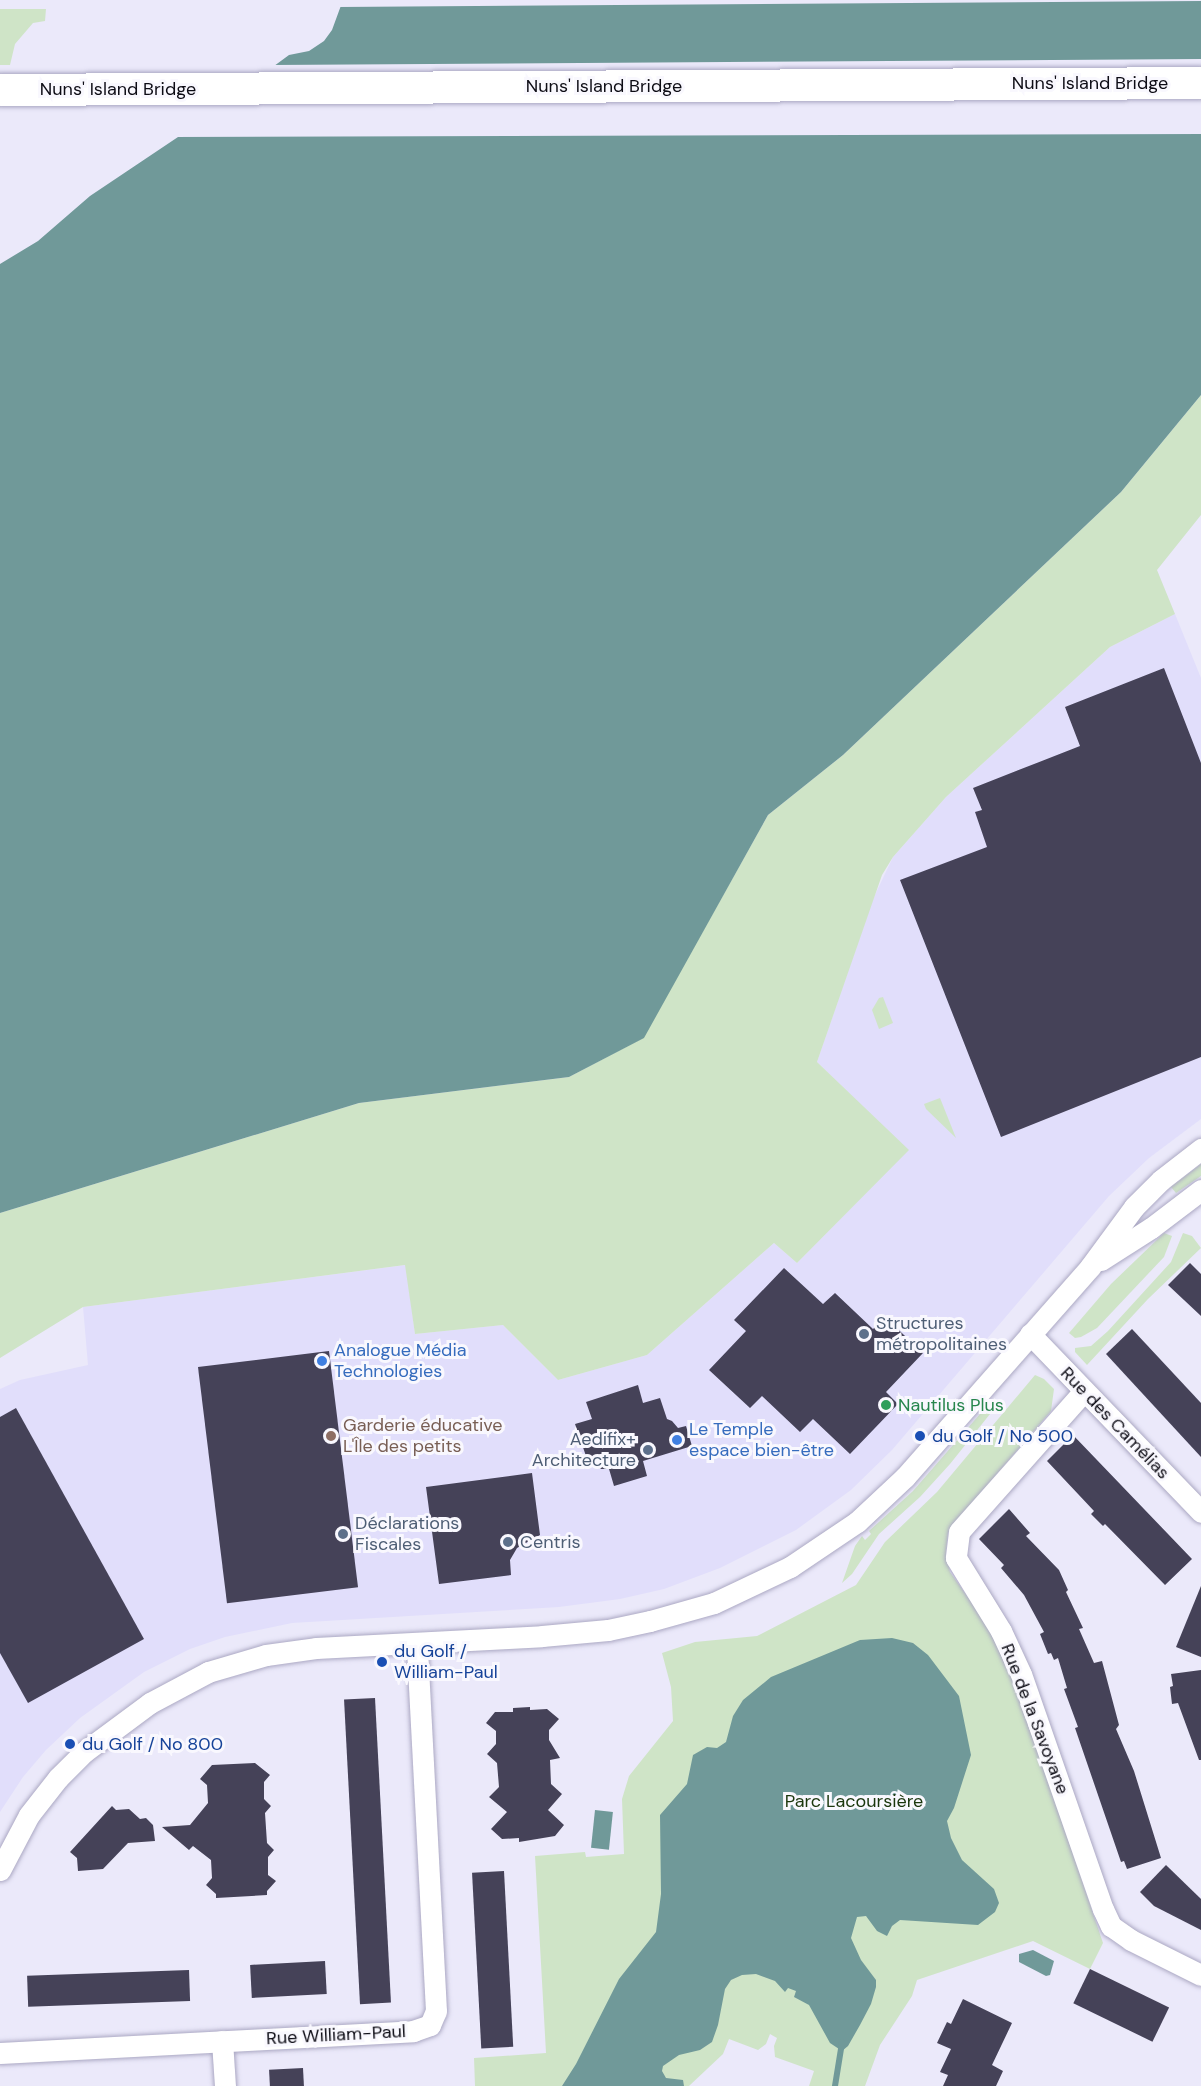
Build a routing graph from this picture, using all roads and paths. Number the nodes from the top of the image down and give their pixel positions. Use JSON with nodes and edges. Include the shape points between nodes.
{"nodes":[{"id":1,"x":1201,"y":83,"type":"edge"},
{"id":2,"x":4,"y":90,"type":"edge"},
{"id":3,"x":1201,"y":1149,"type":"edge"},
{"id":4,"x":1197,"y":1201,"type":"edge"},
{"id":5,"x":1090,"y":1267,"type":"junction"},
{"id":6,"x":1030,"y":1334,"type":"junction"},
{"id":7,"x":1083,"y":1391,"type":"junction"},
{"id":8,"x":1201,"y":1512,"type":"edge"},
{"id":9,"x":417,"y":1643,"type":"junction"},
{"id":10,"x":0,"y":1870,"type":"edge"},
{"id":11,"x":1201,"y":1975,"type":"edge"},
{"id":12,"x":222,"y":2041,"type":"junction"},
{"id":13,"x":0,"y":2053,"type":"edge"},
{"id":14,"x":225,"y":2086,"type":"edge"}],
"edges":[{"from":1,"to":2,"type":"highway","name":"Nuns' Island Bridge"},
{"from":3,"to":5,"type":"street","via":[[1134,1207]]},
{"from":4,"to":5,"type":"street"},
{"from":5,"to":6,"type":"street"},
{"from":6,"to":7,"type":"street","name":"Rue des Camélias"},
{"from":6,"to":9,"type":"street","via":[[889,1493],[834,1539],[761,1583],[714,1603],[618,1628],[567,1635]]},
{"from":7,"to":8,"type":"street","name":"Rue des Camélias"},
{"from":7,"to":11,"type":"street","name":"Rue de la Savoyane","via":[[959,1532],[956,1558],[1001,1631],[1021,1674],[1107,1917],[1119,1933]]},
{"from":9,"to":10,"type":"street","via":[[316,1648],[266,1655],[216,1669],[169,1691],[115,1726],[68,1768],[29,1815]]},
{"from":9,"to":12,"type":"street","name":"Rue William-Paul","via":[[434,2021],[413,2031]]},
{"from":12,"to":13,"type":"street","name":"Rue William-Paul"},
{"from":12,"to":14,"type":"street"}]}
